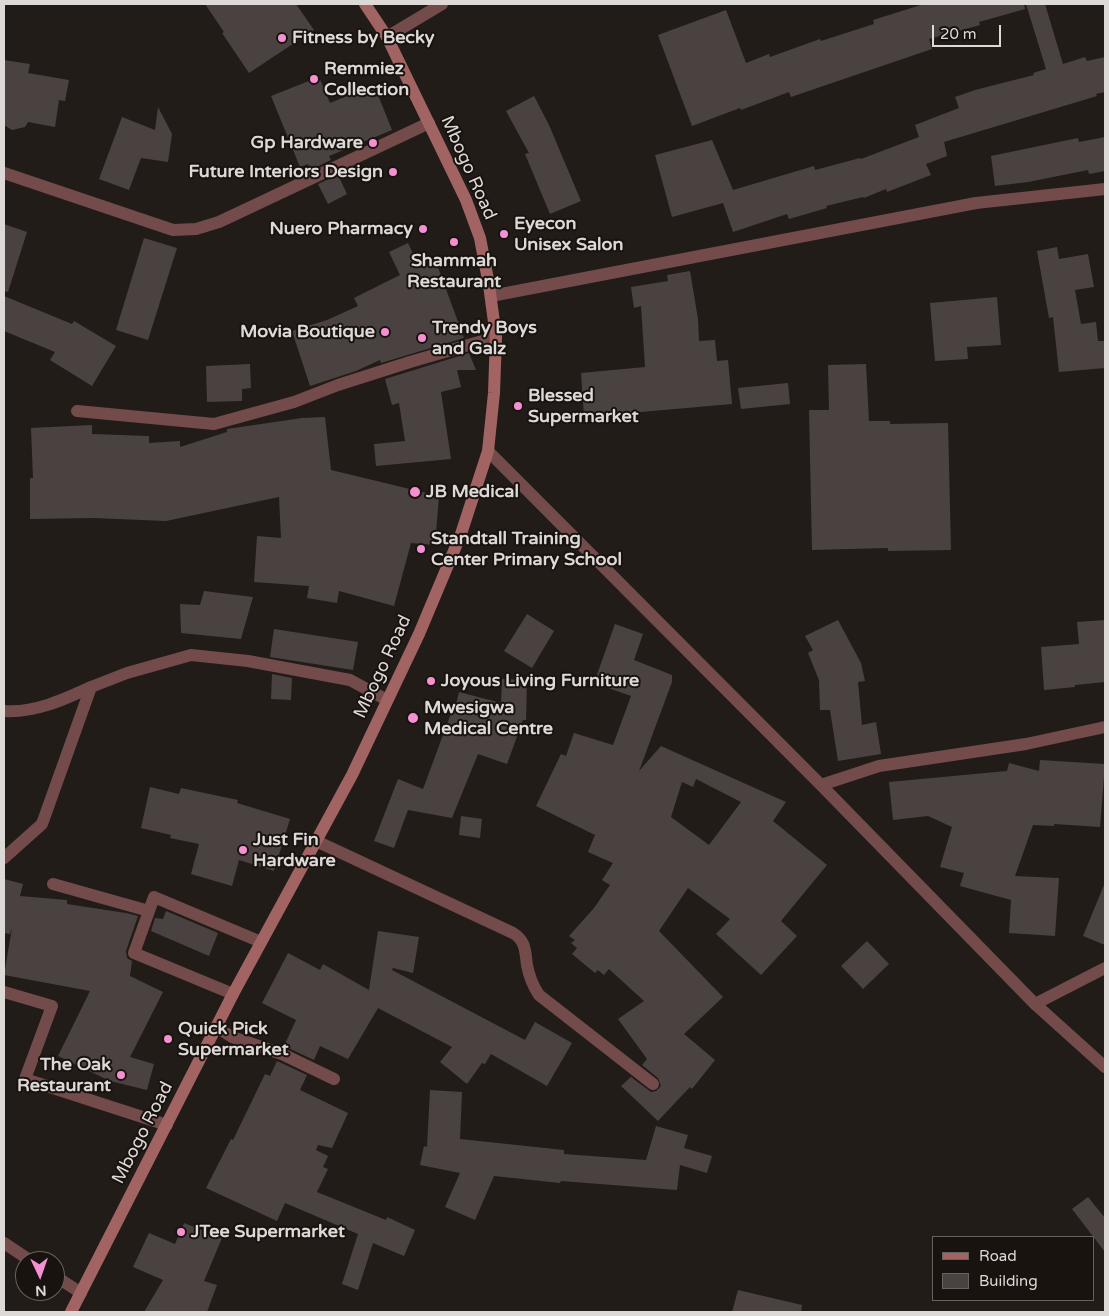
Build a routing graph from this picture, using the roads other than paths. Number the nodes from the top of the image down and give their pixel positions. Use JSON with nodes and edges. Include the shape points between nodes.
{"nodes":[{"id":1,"x":365,"y":4,"type":"edge"},
{"id":2,"x":442,"y":4,"type":"edge"},
{"id":3,"x":387,"y":37,"type":"junction"},
{"id":4,"x":429,"y":123,"type":"junction"},
{"id":5,"x":4,"y":173,"type":"edge"},
{"id":6,"x":1105,"y":189,"type":"edge"},
{"id":7,"x":491,"y":296,"type":"junction"},
{"id":8,"x":496,"y":337,"type":"junction"},
{"id":9,"x":77,"y":411,"type":"dead end"},
{"id":10,"x":488,"y":451,"type":"junction"},
{"id":11,"x":91,"y":687,"type":"junction"},
{"id":12,"x":387,"y":700,"type":"junction"},
{"id":13,"x":4,"y":711,"type":"edge"},
{"id":14,"x":1105,"y":727,"type":"edge"},
{"id":15,"x":820,"y":785,"type":"junction"},
{"id":16,"x":316,"y":841,"type":"junction"},
{"id":17,"x":4,"y":858,"type":"edge"},
{"id":18,"x":53,"y":884,"type":"dead end"},
{"id":19,"x":149,"y":911,"type":"junction"},
{"id":20,"x":261,"y":942,"type":"junction"},
{"id":21,"x":1105,"y":968,"type":"edge"},
{"id":22,"x":4,"y":992,"type":"edge"},
{"id":23,"x":233,"y":994,"type":"junction"},
{"id":24,"x":1035,"y":1004,"type":"junction"},
{"id":25,"x":216,"y":1027,"type":"junction"},
{"id":26,"x":1105,"y":1067,"type":"edge"},
{"id":27,"x":334,"y":1079,"type":"dead end"},
{"id":28,"x":653,"y":1084,"type":"dead end"},
{"id":29,"x":167,"y":1125,"type":"junction"},
{"id":30,"x":4,"y":1244,"type":"edge"},
{"id":31,"x":15,"y":1251,"type":"edge"},
{"id":32,"x":65,"y":1283,"type":"edge"},
{"id":33,"x":81,"y":1293,"type":"junction"},
{"id":34,"x":71,"y":1312,"type":"edge"}],
"edges":[{"from":1,"to":3,"type":"main road","name":"Mbogo Road"},
{"from":2,"to":3,"type":"street"},
{"from":3,"to":4,"type":"main road","name":"Mbogo Road"},
{"from":4,"to":5,"type":"street","via":[[219,222],[196,229],[173,230]]},
{"from":4,"to":7,"type":"main road","name":"Mbogo Road","via":[[466,200],[480,238]]},
{"from":6,"to":7,"type":"street","via":[[976,203]]},
{"from":7,"to":8,"type":"main road","name":"Mbogo Road"},
{"from":8,"to":9,"type":"street","via":[[294,402],[214,424]]},
{"from":8,"to":10,"type":"main road","name":"Mbogo Road"},
{"from":10,"to":12,"type":"main road","name":"Mbogo Road","via":[[461,534]]},
{"from":10,"to":15,"type":"street"},
{"from":11,"to":12,"type":"street","via":[[191,655],[248,661],[350,680]]},
{"from":11,"to":13,"type":"street","via":[[53,703],[20,712]]},
{"from":11,"to":17,"type":"street","via":[[42,824]]},
{"from":12,"to":16,"type":"main road","name":"Mbogo Road"},
{"from":14,"to":15,"type":"street","via":[[1026,744],[879,766]]},
{"from":15,"to":24,"type":"street"},
{"from":16,"to":20,"type":"main road","name":"Mbogo Road"},
{"from":16,"to":28,"type":"street","via":[[520,938],[533,986],[539,996]]},
{"from":18,"to":19,"type":"street"},
{"from":19,"to":20,"type":"street","via":[[154,897]]},
{"from":19,"to":23,"type":"street","via":[[134,953]]},
{"from":20,"to":23,"type":"main road","name":"Mbogo Road"},
{"from":21,"to":24,"type":"street"},
{"from":22,"to":29,"type":"street","via":[[52,1006],[25,1079]]},
{"from":23,"to":25,"type":"main road","name":"Mbogo Road"},
{"from":24,"to":26,"type":"street"},
{"from":25,"to":27,"type":"street"},
{"from":25,"to":29,"type":"main road","name":"Mbogo Road"},
{"from":29,"to":33,"type":"main road","name":"Mbogo Road"},
{"from":30,"to":31,"type":"street"},
{"from":32,"to":33,"type":"street"},
{"from":33,"to":34,"type":"main road","name":"Mbogo Road"}]}
